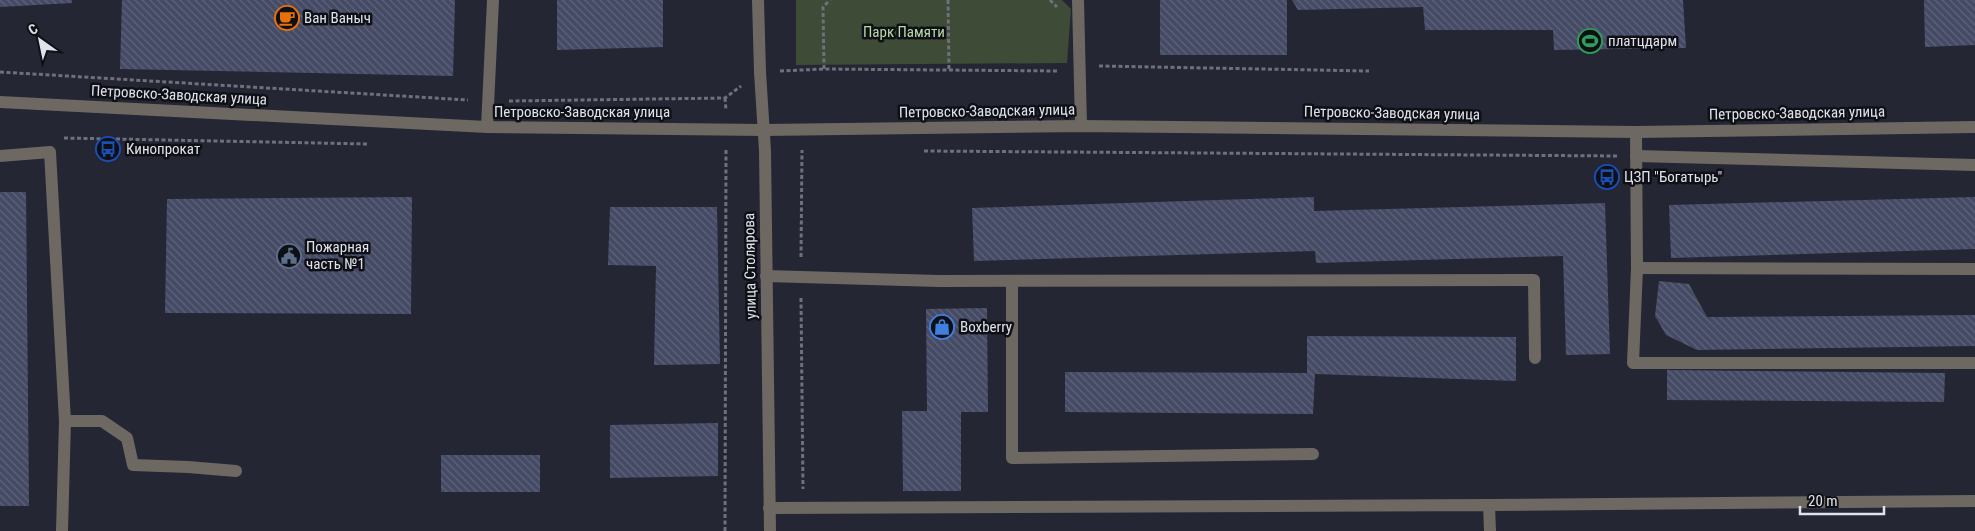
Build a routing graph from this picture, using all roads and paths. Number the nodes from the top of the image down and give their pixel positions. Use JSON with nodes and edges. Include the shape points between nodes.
{"nodes":[{"id":1,"x":493,"y":0,"type":"edge"},
{"id":2,"x":758,"y":0,"type":"edge"},
{"id":3,"x":824,"y":0,"type":"edge"},
{"id":4,"x":830,"y":0,"type":"edge"},
{"id":5,"x":948,"y":0,"type":"edge"},
{"id":6,"x":1078,"y":0,"type":"edge"},
{"id":7,"x":824,"y":6,"type":"junction"},
{"id":8,"x":1079,"y":66,"type":"junction"},
{"id":9,"x":824,"y":69,"type":"junction"},
{"id":10,"x":1369,"y":70,"type":"dead end"},
{"id":11,"x":949,"y":71,"type":"junction"},
{"id":12,"x":0,"y":72,"type":"edge"},
{"id":13,"x":760,"y":72,"type":"junction"},
{"id":14,"x":725,"y":98,"type":"junction"},
{"id":15,"x":488,"y":101,"type":"junction"},
{"id":16,"x":0,"y":102,"type":"edge"},
{"id":17,"x":1081,"y":126,"type":"junction"},
{"id":18,"x":487,"y":127,"type":"junction"},
{"id":19,"x":1975,"y":127,"type":"edge"},
{"id":20,"x":726,"y":129,"type":"junction"},
{"id":21,"x":764,"y":130,"type":"junction"},
{"id":22,"x":802,"y":130,"type":"junction"},
{"id":23,"x":1636,"y":132,"type":"junction"},
{"id":24,"x":0,"y":156,"type":"edge"},
{"id":25,"x":1636,"y":156,"type":"junction"},
{"id":26,"x":1975,"y":165,"type":"edge"},
{"id":27,"x":1636,"y":268,"type":"junction"},
{"id":28,"x":1975,"y":269,"type":"edge"},
{"id":29,"x":766,"y":276,"type":"junction"},
{"id":30,"x":801,"y":276,"type":"junction"},
{"id":31,"x":1012,"y":281,"type":"junction"},
{"id":32,"x":1535,"y":358,"type":"dead end"},
{"id":33,"x":1975,"y":363,"type":"edge"},
{"id":34,"x":65,"y":421,"type":"junction"},
{"id":35,"x":1313,"y":454,"type":"dead end"},
{"id":36,"x":236,"y":471,"type":"dead end"},
{"id":37,"x":1975,"y":501,"type":"edge"},
{"id":38,"x":1489,"y":505,"type":"junction"},
{"id":39,"x":769,"y":508,"type":"junction"},
{"id":40,"x":803,"y":508,"type":"junction"},
{"id":41,"x":62,"y":531,"type":"edge"},
{"id":42,"x":725,"y":531,"type":"edge"},
{"id":43,"x":770,"y":531,"type":"edge"},
{"id":44,"x":1490,"y":531,"type":"edge"}],
"edges":[{"from":1,"to":15,"type":"street"},
{"from":2,"to":13,"type":"street","name":"улица Столярова"},
{"from":3,"to":7,"type":"path"},
{"from":4,"to":7,"type":"path"},
{"from":5,"to":11,"type":"path"},
{"from":6,"to":8,"type":"street"},
{"from":7,"to":9,"type":"path"},
{"from":8,"to":10,"type":"path"},
{"from":8,"to":11,"type":"path","via":[[1060,71]]},
{"from":8,"to":17,"type":"street"},
{"from":9,"to":11,"type":"path"},
{"from":9,"to":13,"type":"path"},
{"from":12,"to":15,"type":"path"},
{"from":13,"to":14,"type":"path"},
{"from":13,"to":21,"type":"street","name":"улица Столярова"},
{"from":14,"to":15,"type":"path"},
{"from":14,"to":20,"type":"path"},
{"from":15,"to":18,"type":"street"},
{"from":16,"to":18,"type":"street","name":"Петровско-Заводская улица"},
{"from":17,"to":22,"type":"street","name":"Петровско-Заводская улица"},
{"from":17,"to":23,"type":"street","name":"Петровско-Заводская улица"},
{"from":18,"to":20,"type":"street","name":"Петровско-Заводская улица"},
{"from":19,"to":23,"type":"street","name":"Петровско-Заводская улица"},
{"from":20,"to":21,"type":"street","name":"Петровско-Заводская улица"},
{"from":20,"to":42,"type":"path"},
{"from":21,"to":22,"type":"street","name":"Петровско-Заводская улица"},
{"from":21,"to":29,"type":"street","name":"улица Столярова"},
{"from":22,"to":30,"type":"path"},
{"from":23,"to":25,"type":"street"},
{"from":24,"to":34,"type":"street","via":[[50,152]]},
{"from":25,"to":26,"type":"street"},
{"from":25,"to":27,"type":"street"},
{"from":27,"to":28,"type":"street"},
{"from":27,"to":33,"type":"street","via":[[1633,363]]},
{"from":29,"to":30,"type":"street"},
{"from":29,"to":39,"type":"street","name":"улица Столярова"},
{"from":30,"to":31,"type":"street"},
{"from":30,"to":40,"type":"path"},
{"from":31,"to":32,"type":"street","via":[[1534,280]]},
{"from":31,"to":35,"type":"street","via":[[1012,458]]},
{"from":34,"to":36,"type":"street","via":[[102,421],[127,438],[133,465]]},
{"from":34,"to":41,"type":"street"},
{"from":37,"to":38,"type":"street"},
{"from":38,"to":40,"type":"street"},
{"from":38,"to":44,"type":"street"},
{"from":39,"to":40,"type":"street"},
{"from":39,"to":43,"type":"street","name":"улица Столярова"}]}
